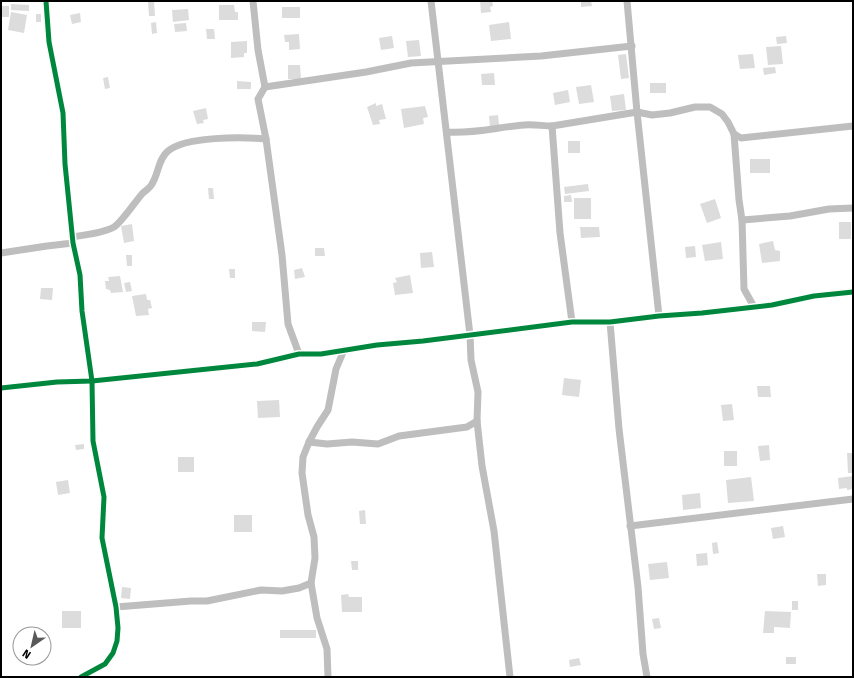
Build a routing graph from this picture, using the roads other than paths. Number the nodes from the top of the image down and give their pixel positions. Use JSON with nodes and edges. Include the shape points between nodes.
{"nodes":[{"id":1,"x":46,"y":1,"type":"edge"},
{"id":2,"x":253,"y":1,"type":"edge"},
{"id":3,"x":431,"y":1,"type":"edge"},
{"id":4,"x":627,"y":1,"type":"edge"},
{"id":5,"x":632,"y":46,"type":"junction"},
{"id":6,"x":439,"y":61,"type":"junction"},
{"id":7,"x":265,"y":87,"type":"junction"},
{"id":8,"x":637,"y":112,"type":"junction"},
{"id":9,"x":552,"y":126,"type":"junction"},
{"id":10,"x":853,"y":126,"type":"edge"},
{"id":11,"x":447,"y":132,"type":"junction"},
{"id":12,"x":734,"y":134,"type":"junction"},
{"id":13,"x":266,"y":139,"type":"junction"},
{"id":14,"x":853,"y":208,"type":"edge"},
{"id":15,"x":742,"y":220,"type":"junction"},
{"id":16,"x":73,"y":240,"type":"junction"},
{"id":17,"x":1,"y":253,"type":"edge"},
{"id":18,"x":853,"y":292,"type":"edge"},
{"id":19,"x":754,"y":307,"type":"junction"},
{"id":20,"x":659,"y":316,"type":"junction"},
{"id":21,"x":572,"y":322,"type":"junction"},
{"id":22,"x":610,"y":322,"type":"junction"},
{"id":23,"x":470,"y":335,"type":"junction"},
{"id":24,"x":344,"y":350,"type":"junction"},
{"id":25,"x":298,"y":354,"type":"junction"},
{"id":26,"x":92,"y":381,"type":"junction"},
{"id":27,"x":1,"y":388,"type":"edge"},
{"id":28,"x":477,"y":421,"type":"junction"},
{"id":29,"x":309,"y":442,"type":"junction"},
{"id":30,"x":853,"y":499,"type":"edge"},
{"id":31,"x":630,"y":526,"type":"junction"},
{"id":32,"x":312,"y":583,"type":"junction"},
{"id":33,"x":116,"y":607,"type":"junction"},
{"id":34,"x":81,"y":677,"type":"edge"},
{"id":35,"x":328,"y":677,"type":"edge"},
{"id":36,"x":510,"y":677,"type":"edge"},
{"id":37,"x":647,"y":677,"type":"edge"}],
"edges":[{"from":1,"to":16,"type":"street","via":[[49,42],[63,113],[65,164]]},
{"from":2,"to":7,"type":"street"},
{"from":3,"to":6,"type":"street"},
{"from":4,"to":5,"type":"street"},
{"from":5,"to":6,"type":"street","via":[[541,56]]},
{"from":5,"to":8,"type":"street"},
{"from":6,"to":7,"type":"street","via":[[411,63]]},
{"from":6,"to":11,"type":"street"},
{"from":7,"to":13,"type":"street","via":[[258,99]]},
{"from":8,"to":9,"type":"street"},
{"from":8,"to":12,"type":"street","via":[[652,115],[695,107],[710,107],[722,114]]},
{"from":8,"to":20,"type":"street"},
{"from":9,"to":11,"type":"street","via":[[525,124],[484,131]]},
{"from":9,"to":21,"type":"street","via":[[560,234]]},
{"from":10,"to":12,"type":"street","via":[[750,138],[741,138]]},
{"from":11,"to":23,"type":"street"},
{"from":12,"to":15,"type":"street"},
{"from":13,"to":16,"type":"street","via":[[211,139],[181,144],[169,150],[162,157],[152,184],[114,227]]},
{"from":13,"to":25,"type":"street","via":[[282,255],[288,324]]},
{"from":14,"to":15,"type":"street"},
{"from":15,"to":19,"type":"street","via":[[744,289]]},
{"from":16,"to":17,"type":"street"},
{"from":16,"to":26,"type":"street","via":[[80,275],[82,311]]},
{"from":18,"to":19,"type":"street"},
{"from":19,"to":20,"type":"street"},
{"from":20,"to":22,"type":"street"},
{"from":21,"to":22,"type":"street"},
{"from":21,"to":23,"type":"street"},
{"from":22,"to":31,"type":"street"},
{"from":23,"to":24,"type":"street"},
{"from":23,"to":28,"type":"street","via":[[471,360],[478,392]]},
{"from":24,"to":25,"type":"street","via":[[322,354]]},
{"from":24,"to":29,"type":"street","via":[[336,368],[328,410]]},
{"from":25,"to":26,"type":"street","via":[[257,364]]},
{"from":26,"to":27,"type":"street"},
{"from":26,"to":33,"type":"street","via":[[93,442],[104,497],[102,538]]},
{"from":28,"to":29,"type":"street","via":[[467,427],[399,436],[378,444]]},
{"from":28,"to":36,"type":"street","via":[[494,530]]},
{"from":29,"to":32,"type":"street","via":[[302,473],[314,537]]},
{"from":30,"to":31,"type":"street"},
{"from":31,"to":37,"type":"street"},
{"from":32,"to":33,"type":"street","via":[[294,589],[261,590],[207,601]]},
{"from":32,"to":35,"type":"street","via":[[317,618],[326,649]]},
{"from":33,"to":34,"type":"street","via":[[118,628],[113,653],[105,664]]}]}
